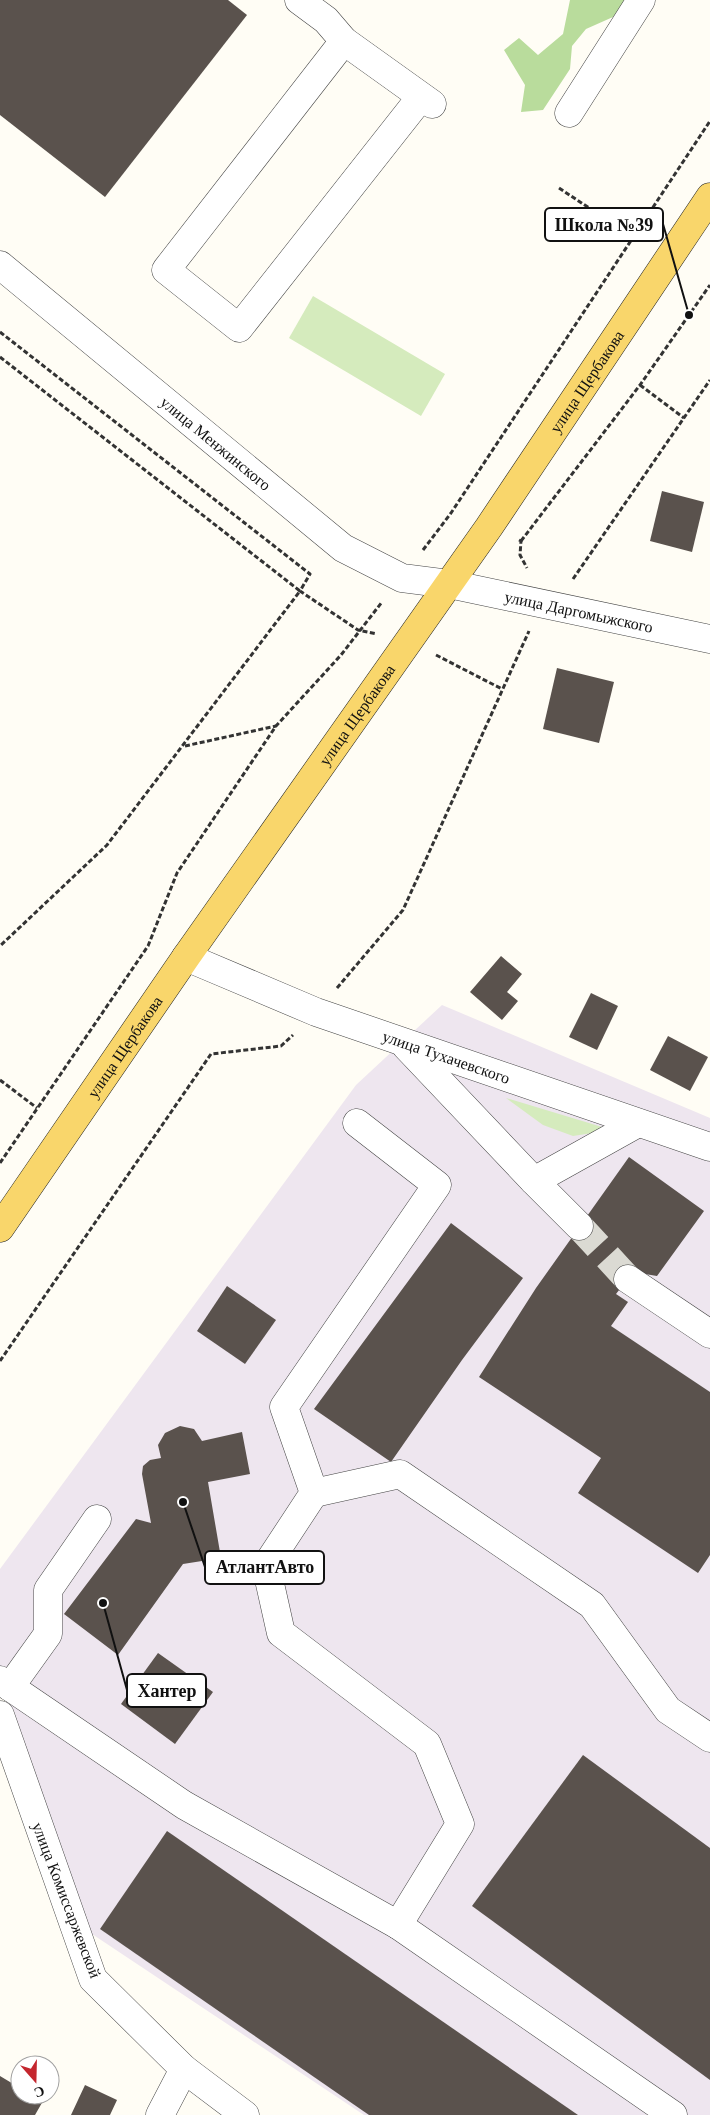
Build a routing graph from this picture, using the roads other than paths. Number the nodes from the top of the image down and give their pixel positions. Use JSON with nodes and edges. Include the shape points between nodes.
{"nodes":[{"id":1,"x":298,"y":0,"type":"edge"},
{"id":2,"x":641,"y":0,"type":"edge"},
{"id":3,"x":344,"y":41,"type":"junction"},
{"id":4,"x":569,"y":112,"type":"dead end"},
{"id":5,"x":710,"y":197,"type":"edge"},
{"id":6,"x":0,"y":266,"type":"edge"},
{"id":7,"x":450,"y":584,"type":"junction"},
{"id":8,"x":710,"y":639,"type":"edge"},
{"id":9,"x":186,"y":957,"type":"junction"},
{"id":10,"x":403,"y":1043,"type":"junction"},
{"id":11,"x":357,"y":1123,"type":"dead end"},
{"id":12,"x":638,"y":1123,"type":"junction"},
{"id":13,"x":710,"y":1148,"type":"edge"},
{"id":14,"x":534,"y":1181,"type":"junction"},
{"id":15,"x":579,"y":1226,"type":"tunnel mouth"},
{"id":16,"x":0,"y":1228,"type":"edge"},
{"id":17,"x":628,"y":1279,"type":"tunnel mouth"},
{"id":18,"x":710,"y":1334,"type":"edge"},
{"id":19,"x":314,"y":1493,"type":"junction"},
{"id":20,"x":97,"y":1519,"type":"dead end"},
{"id":21,"x":5,"y":1684,"type":"edge"},
{"id":22,"x":0,"y":1716,"type":"edge"},
{"id":23,"x":710,"y":1738,"type":"edge"},
{"id":24,"x":398,"y":1925,"type":"junction"},
{"id":25,"x":184,"y":2069,"type":"junction"},
{"id":26,"x":160,"y":2115,"type":"edge"},
{"id":27,"x":245,"y":2115,"type":"edge"},
{"id":28,"x":673,"y":2115,"type":"edge"}],
"edges":[{"from":1,"to":3,"type":"street","via":[[326,20]]},
{"from":2,"to":4,"type":"street"},
{"from":3,"to":3,"type":"street","via":[[426,101],[239,328],[166,270]]},
{"from":5,"to":7,"type":"main road","name":"улица Щербакова"},
{"from":6,"to":7,"type":"street","name":"улица Менжинского","via":[[343,548],[402,578]]},
{"from":7,"to":8,"type":"street","name":"улица Даргомыжского"},
{"from":7,"to":9,"type":"main road","name":"улица Щербакова"},
{"from":9,"to":10,"type":"street","name":"улица Тухачевского","via":[[316,1012]]},
{"from":9,"to":16,"type":"main road","name":"улица Щербакова"},
{"from":10,"to":12,"type":"street","name":"улица Тухачевского"},
{"from":10,"to":14,"type":"street"},
{"from":11,"to":19,"type":"street","via":[[437,1185],[284,1407]]},
{"from":12,"to":13,"type":"street","name":"улица Тухачевского"},
{"from":12,"to":14,"type":"street"},
{"from":14,"to":15,"type":"street"},
{"from":17,"to":18,"type":"street"},
{"from":19,"to":23,"type":"street","via":[[400,1474],[592,1605],[668,1710]]},
{"from":19,"to":24,"type":"street","via":[[266,1566],[280,1633],[427,1744],[460,1824]]},
{"from":20,"to":21,"type":"street","via":[[48,1590],[48,1634]]},
{"from":21,"to":24,"type":"street","via":[[184,1805]]},
{"from":22,"to":25,"type":"street","name":"улица Комиссаржевской","via":[[93,1979]]},
{"from":24,"to":28,"type":"street"},
{"from":25,"to":26,"type":"street"},
{"from":25,"to":27,"type":"street","name":"улица Комиссаржевской"}]}
